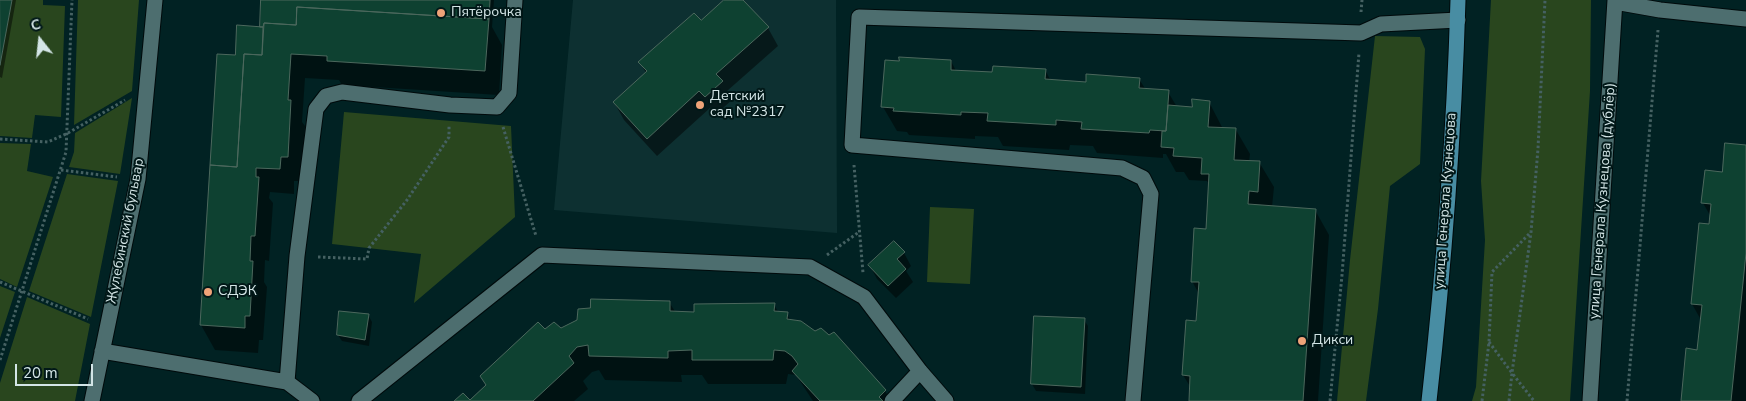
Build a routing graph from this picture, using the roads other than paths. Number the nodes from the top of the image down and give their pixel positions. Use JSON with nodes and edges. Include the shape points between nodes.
{"nodes":[{"id":1,"x":155,"y":0,"type":"edge"},
{"id":2,"x":515,"y":0,"type":"edge"},
{"id":3,"x":1458,"y":0,"type":"edge"},
{"id":4,"x":1615,"y":1,"type":"edge"},
{"id":5,"x":1746,"y":19,"type":"edge"},
{"id":6,"x":1458,"y":20,"type":"junction"},
{"id":7,"x":102,"y":350,"type":"junction"},
{"id":8,"x":920,"y":371,"type":"junction"},
{"id":9,"x":287,"y":382,"type":"junction"},
{"id":10,"x":92,"y":401,"type":"edge"},
{"id":11,"x":312,"y":401,"type":"edge"},
{"id":12,"x":358,"y":401,"type":"edge"},
{"id":13,"x":892,"y":401,"type":"edge"},
{"id":14,"x":946,"y":401,"type":"edge"},
{"id":15,"x":1134,"y":401,"type":"edge"},
{"id":16,"x":1429,"y":401,"type":"edge"},
{"id":17,"x":1590,"y":401,"type":"edge"}],
"edges":[{"from":1,"to":7,"type":"street","name":"Жулебинский бульвар","via":[[138,179]]},
{"from":2,"to":9,"type":"street","via":[[509,93],[497,107],[450,105],[342,92],[326,96],[316,109],[297,256]]},
{"from":3,"to":6,"type":"main road","name":"улица Генерала Кузнецова"},
{"from":4,"to":5,"type":"street","via":[[1660,10]]},
{"from":4,"to":17,"type":"street","name":"улица Генерала Кузнецова (дублёр)"},
{"from":6,"to":15,"type":"street","via":[[1381,24],[1361,33],[859,17],[852,144],[1122,168],[1143,178],[1151,194]]},
{"from":6,"to":16,"type":"main road","name":"улица Генерала Кузнецова"},
{"from":7,"to":9,"type":"street"},
{"from":7,"to":10,"type":"street","name":"Жулебинский бульвар"},
{"from":8,"to":12,"type":"street","via":[[864,297],[810,267],[542,255]]},
{"from":8,"to":13,"type":"street"},
{"from":8,"to":14,"type":"street"},
{"from":9,"to":11,"type":"street"}]}
